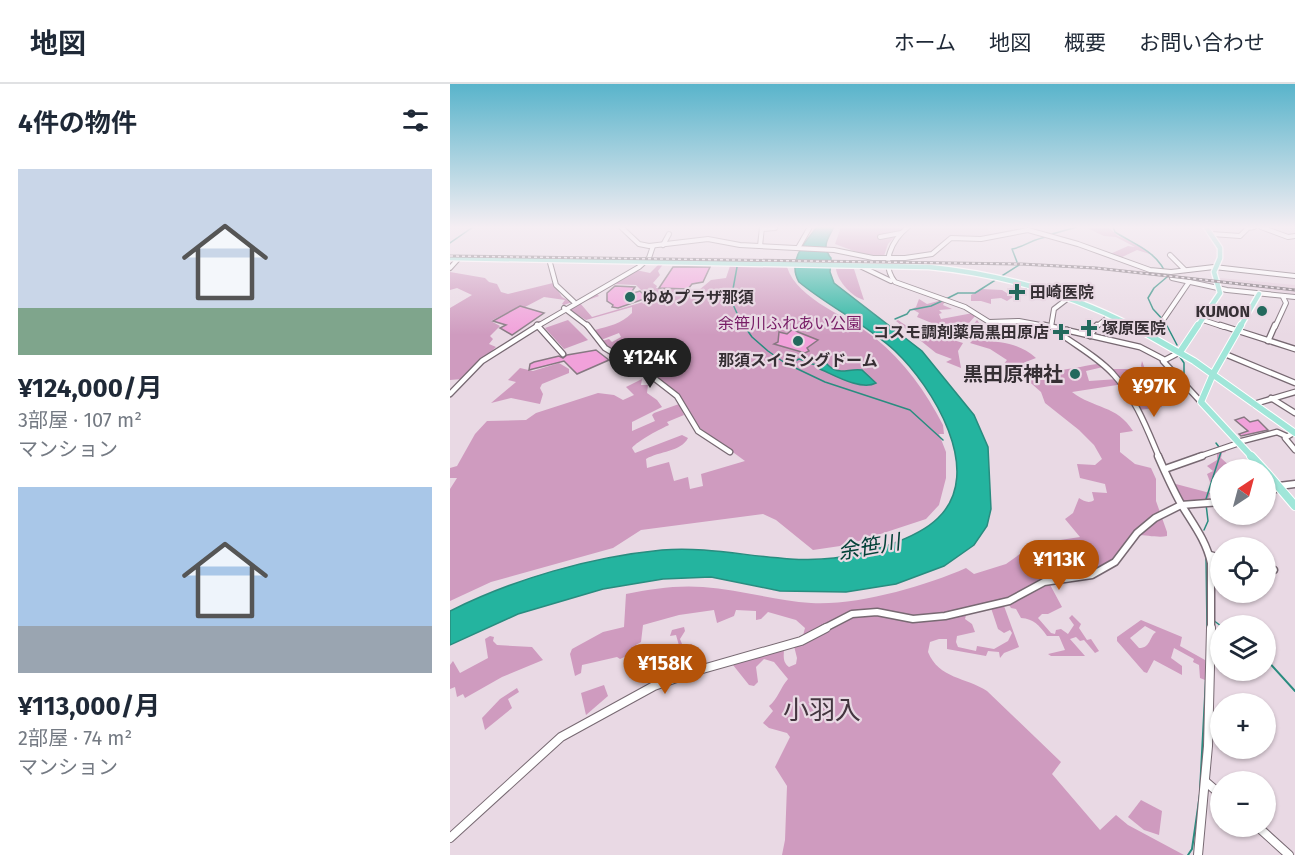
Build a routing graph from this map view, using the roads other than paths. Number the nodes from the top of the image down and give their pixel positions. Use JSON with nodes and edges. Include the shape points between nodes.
{"nodes":[{"id":1,"x":550,"y":263,"type":"edge"},
{"id":2,"x":643,"y":263,"type":"edge"},
{"id":3,"x":716,"y":263,"type":"edge"},
{"id":4,"x":890,"y":263,"type":"edge"},
{"id":5,"x":1130,"y":263,"type":"edge"},
{"id":6,"x":1178,"y":263,"type":"edge"},
{"id":7,"x":1220,"y":263,"type":"edge"},
{"id":8,"x":860,"y":266,"type":"junction"},
{"id":9,"x":890,"y":267,"type":"junction"},
{"id":10,"x":1216,"y":267,"type":"junction"},
{"id":11,"x":1185,"y":270,"type":"junction"},
{"id":12,"x":1295,"y":276,"type":"edge"},
{"id":13,"x":1172,"y":278,"type":"dead end"},
{"id":14,"x":895,"y":282,"type":"junction"},
{"id":15,"x":1189,"y":282,"type":"junction"},
{"id":16,"x":1220,"y":289,"type":"junction"},
{"id":17,"x":1260,"y":294,"type":"junction"},
{"id":18,"x":1283,"y":297,"type":"junction"},
{"id":19,"x":1295,"y":297,"type":"edge"},
{"id":20,"x":1067,"y":299,"type":"junction"},
{"id":21,"x":574,"y":302,"type":"junction"},
{"id":22,"x":564,"y":308,"type":"junction"},
{"id":23,"x":1110,"y":316,"type":"junction"},
{"id":24,"x":1203,"y":320,"type":"junction"},
{"id":25,"x":537,"y":325,"type":"junction"},
{"id":26,"x":1051,"y":327,"type":"junction"},
{"id":27,"x":1067,"y":330,"type":"junction"},
{"id":28,"x":1238,"y":331,"type":"junction"},
{"id":29,"x":1144,"y":332,"type":"junction"},
{"id":30,"x":1090,"y":336,"type":"junction"},
{"id":31,"x":1268,"y":340,"type":"junction"},
{"id":32,"x":1295,"y":349,"type":"edge"},
{"id":33,"x":1180,"y":352,"type":"junction"},
{"id":34,"x":563,"y":354,"type":"dead end"},
{"id":35,"x":1225,"y":354,"type":"junction"},
{"id":36,"x":1163,"y":359,"type":"junction"},
{"id":37,"x":1213,"y":374,"type":"junction"},
{"id":38,"x":1295,"y":383,"type":"edge"},
{"id":39,"x":1295,"y":392,"type":"edge"},
{"id":40,"x":450,"y":394,"type":"edge"},
{"id":41,"x":1270,"y":398,"type":"junction"},
{"id":42,"x":1201,"y":402,"type":"junction"},
{"id":43,"x":1254,"y":404,"type":"junction"},
{"id":44,"x":1295,"y":414,"type":"edge"},
{"id":45,"x":1295,"y":432,"type":"edge"},
{"id":46,"x":1286,"y":436,"type":"junction"},
{"id":47,"x":1238,"y":442,"type":"junction"},
{"id":48,"x":1295,"y":450,"type":"edge"},
{"id":49,"x":730,"y":452,"type":"dead end"},
{"id":50,"x":1254,"y":459,"type":"edge"},
{"id":51,"x":1165,"y":469,"type":"junction"},
{"id":52,"x":1276,"y":483,"type":"edge"},
{"id":53,"x":1295,"y":484,"type":"edge"},
{"id":54,"x":1280,"y":487,"type":"junction"},
{"id":55,"x":1276,"y":488,"type":"edge"},
{"id":56,"x":1210,"y":503,"type":"edge"},
{"id":57,"x":1181,"y":505,"type":"junction"},
{"id":58,"x":1295,"y":506,"type":"edge"},
{"id":59,"x":1210,"y":555,"type":"edge"},
{"id":60,"x":1211,"y":603,"type":"edge"},
{"id":61,"x":1206,"y":782,"type":"junction"},
{"id":62,"x":1210,"y":785,"type":"edge"},
{"id":63,"x":1269,"y":837,"type":"edge"},
{"id":64,"x":450,"y":838,"type":"edge"},
{"id":65,"x":1198,"y":855,"type":"edge"},
{"id":66,"x":1289,"y":855,"type":"edge"}],
"edges":[{"from":1,"to":21,"type":"street","via":[[560,293]]},
{"from":2,"to":21,"type":"street"},
{"from":3,"to":8,"type":"main road"},
{"from":4,"to":9,"type":"street"},
{"from":5,"to":11,"type":"street","via":[[1168,272]]},
{"from":6,"to":11,"type":"street"},
{"from":7,"to":10,"type":"main road"},
{"from":8,"to":9,"type":"main road"},
{"from":8,"to":14,"type":"street"},
{"from":9,"to":14,"type":"street","via":[[890,278]]},
{"from":9,"to":20,"type":"main road","via":[[963,271]]},
{"from":10,"to":11,"type":"street"},
{"from":10,"to":12,"type":"street"},
{"from":10,"to":16,"type":"main road","via":[[1214,274]]},
{"from":13,"to":15,"type":"street"},
{"from":14,"to":26,"type":"street","via":[[965,307],[989,322],[1022,321]]},
{"from":15,"to":16,"type":"street"},
{"from":15,"to":29,"type":"street","via":[[1158,326]]},
{"from":16,"to":17,"type":"street"},
{"from":16,"to":24,"type":"main road"},
{"from":17,"to":18,"type":"street"},
{"from":17,"to":28,"type":"main road"},
{"from":18,"to":19,"type":"street"},
{"from":18,"to":31,"type":"street","via":[[1286,303]]},
{"from":20,"to":23,"type":"main road"},
{"from":20,"to":26,"type":"street","via":[[1054,309]]},
{"from":21,"to":22,"type":"street"},
{"from":22,"to":25,"type":"street"},
{"from":22,"to":49,"type":"street","via":[[587,324],[605,348],[671,390],[684,404],[698,431]]},
{"from":23,"to":29,"type":"main road"},
{"from":23,"to":30,"type":"street"},
{"from":24,"to":28,"type":"street"},
{"from":24,"to":33,"type":"main road"},
{"from":25,"to":34,"type":"street"},
{"from":25,"to":40,"type":"street","via":[[488,356]]},
{"from":26,"to":27,"type":"street"},
{"from":27,"to":30,"type":"street"},
{"from":27,"to":51,"type":"street","via":[[1062,335],[1109,371],[1129,396]]},
{"from":28,"to":31,"type":"street"},
{"from":28,"to":35,"type":"main road"},
{"from":29,"to":33,"type":"main road"},
{"from":30,"to":36,"type":"street","via":[[1140,347]]},
{"from":31,"to":32,"type":"street"},
{"from":33,"to":36,"type":"street"},
{"from":33,"to":37,"type":"main road"},
{"from":35,"to":37,"type":"main road"},
{"from":35,"to":38,"type":"street"},
{"from":36,"to":42,"type":"street"},
{"from":37,"to":42,"type":"main road"},
{"from":37,"to":43,"type":"main road"},
{"from":39,"to":41,"type":"street"},
{"from":41,"to":43,"type":"street"},
{"from":41,"to":44,"type":"street"},
{"from":42,"to":47,"type":"main road"},
{"from":43,"to":45,"type":"main road"},
{"from":45,"to":46,"type":"street"},
{"from":46,"to":47,"type":"street","via":[[1277,432]]},
{"from":46,"to":48,"type":"street","via":[[1285,440]]},
{"from":47,"to":50,"type":"main road"},
{"from":47,"to":51,"type":"street"},
{"from":51,"to":57,"type":"street"},
{"from":52,"to":54,"type":"main road"},
{"from":53,"to":54,"type":"street"},
{"from":54,"to":55,"type":"street"},
{"from":54,"to":58,"type":"main road"},
{"from":56,"to":57,"type":"street"},
{"from":57,"to":59,"type":"street","via":[[1199,528]]},
{"from":57,"to":64,"type":"street","via":[[1155,518],[1137,533],[1115,562],[1092,575],[1044,582],[1009,602],[945,616],[912,619],[877,612],[852,614],[801,640],[699,669],[649,688],[561,736]]},
{"from":60,"to":61,"type":"street"},
{"from":61,"to":62,"type":"street"},
{"from":61,"to":65,"type":"street"},
{"from":63,"to":66,"type":"street"}]}
